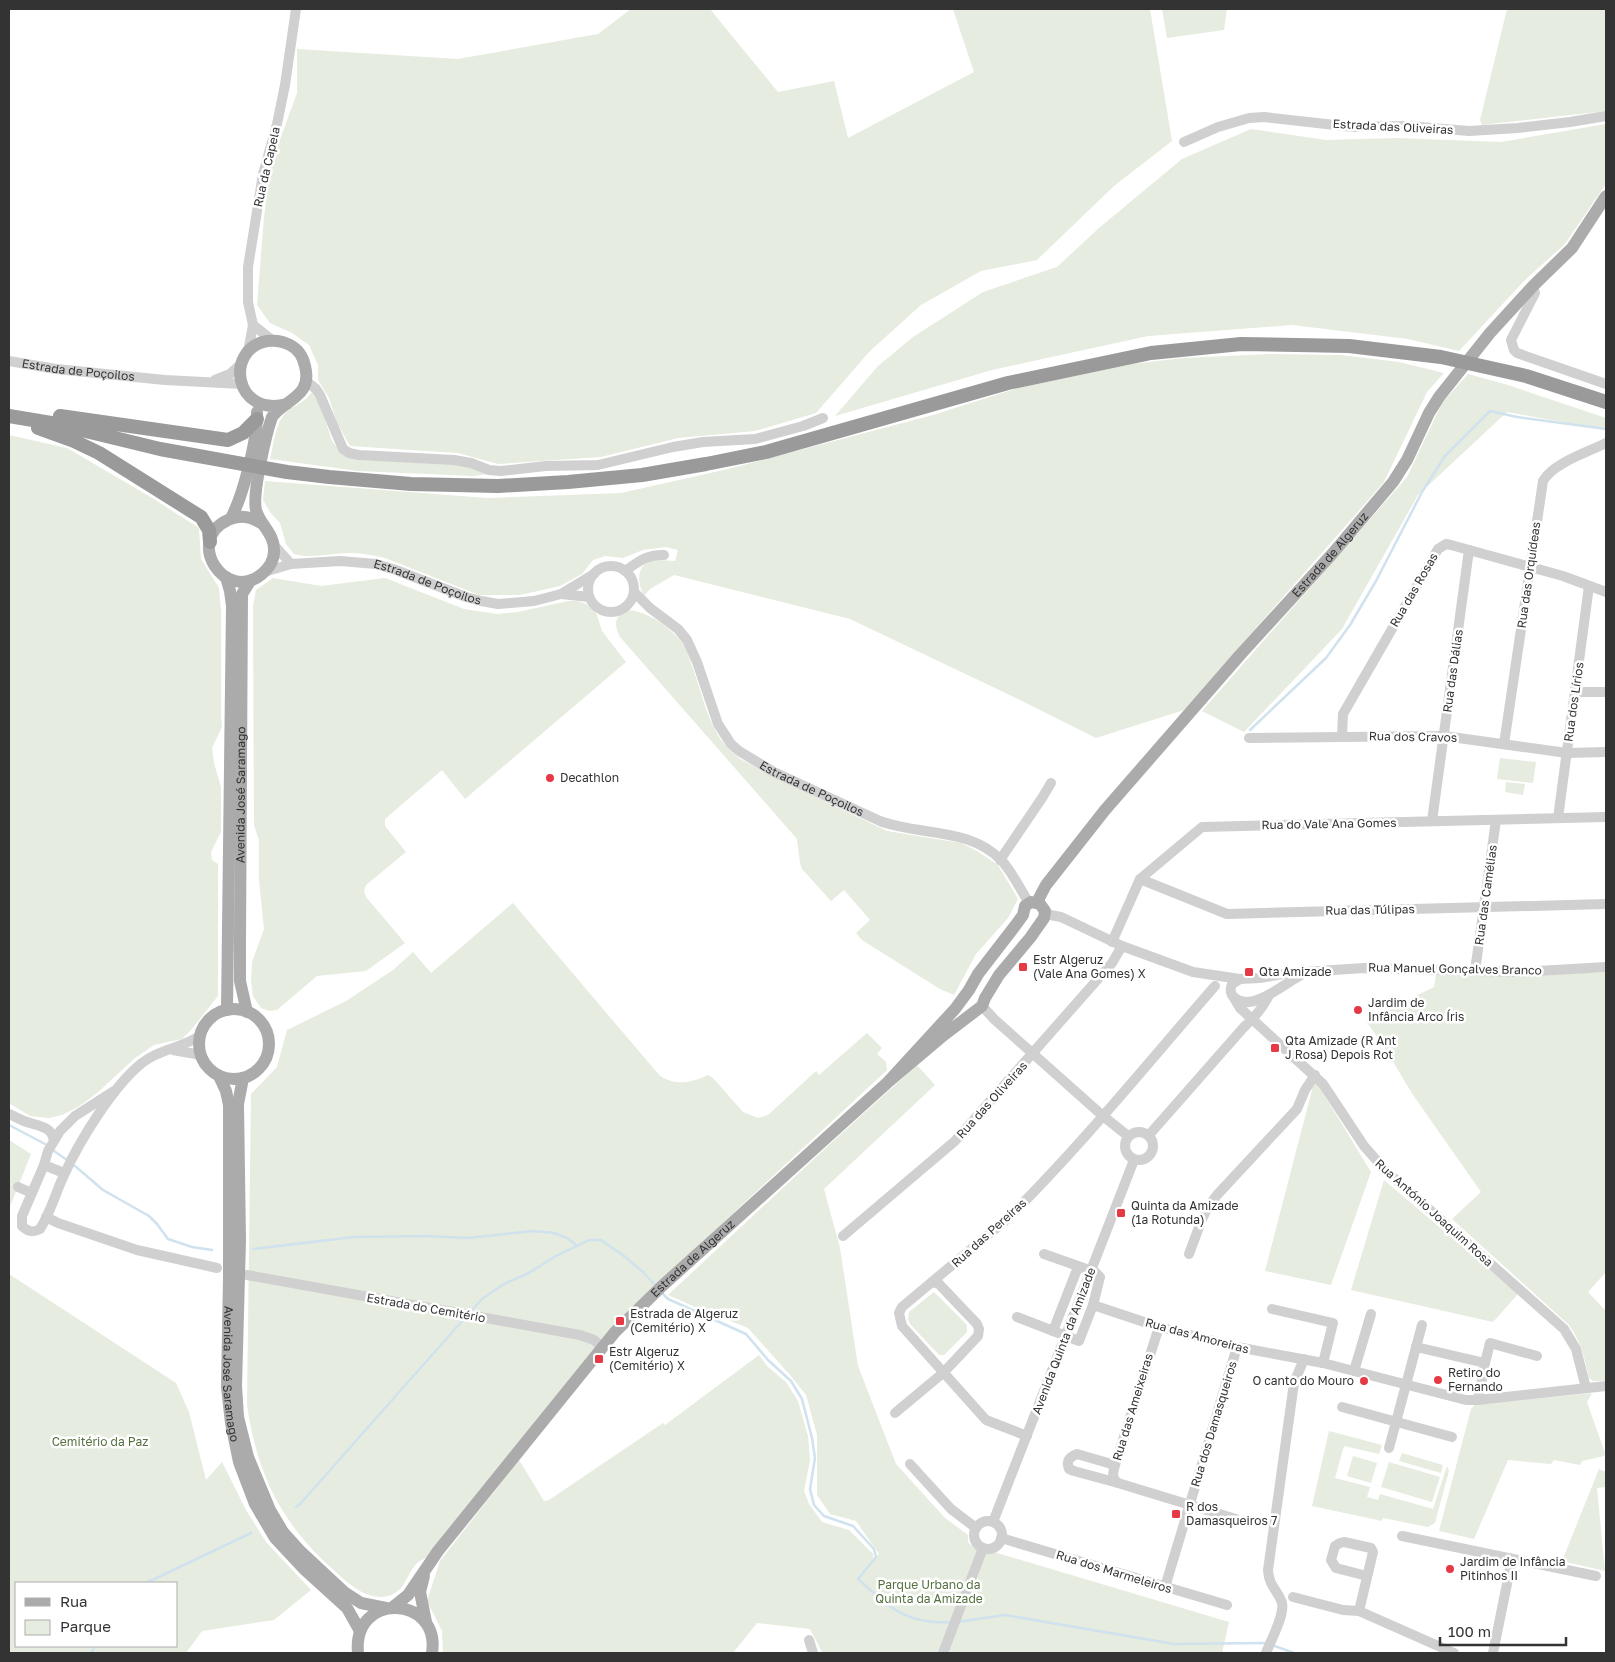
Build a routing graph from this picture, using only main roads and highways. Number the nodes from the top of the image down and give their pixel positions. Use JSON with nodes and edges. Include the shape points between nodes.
{"nodes":[{"id":1,"x":1606,"y":196,"type":"edge"},
{"id":2,"x":256,"y":402,"type":"junction"},
{"id":3,"x":1606,"y":402,"type":"edge"},
{"id":4,"x":287,"y":404,"type":"junction"},
{"id":5,"x":9,"y":407,"type":"edge"},
{"id":6,"x":9,"y":417,"type":"edge"},
{"id":7,"x":257,"y":419,"type":"junction"},
{"id":8,"x":227,"y":461,"type":"junction"},
{"id":9,"x":231,"y":518,"type":"junction"},
{"id":10,"x":264,"y":525,"type":"junction"},
{"id":11,"x":210,"y":542,"type":"junction"},
{"id":12,"x":226,"y":577,"type":"junction"},
{"id":13,"x":251,"y":580,"type":"junction"},
{"id":14,"x":1033,"y":903,"type":"junction"},
{"id":15,"x":1023,"y":915,"type":"junction"},
{"id":16,"x":1043,"y":917,"type":"junction"},
{"id":17,"x":968,"y":992,"type":"junction"},
{"id":18,"x":982,"y":1004,"type":"junction"},
{"id":19,"x":227,"y":1010,"type":"junction"},
{"id":20,"x":247,"y":1012,"type":"junction"},
{"id":21,"x":219,"y":1076,"type":"junction"},
{"id":22,"x":243,"y":1078,"type":"junction"},
{"id":23,"x":887,"y":1083,"type":"junction"},
{"id":24,"x":425,"y":1569,"type":"junction"},
{"id":25,"x":389,"y":1608,"type":"junction"},
{"id":26,"x":426,"y":1622,"type":"junction"},
{"id":27,"x":360,"y":1631,"type":"junction"},
{"id":28,"x":358,"y":1653,"type":"edge"},
{"id":29,"x":432,"y":1653,"type":"edge"}],
"edges":[{"from":1,"to":14,"type":"main road","name":"Estrada de Algeruz","via":[[1572,248],[1490,333],[1439,397],[1393,482],[1105,810]]},
{"from":2,"to":4,"type":"main road","via":[[277,407]]},
{"from":2,"to":4,"type":"main road","name":"Estrada de Poçoilos","via":[[242,384],[241,364],[255,346],[272,340],[291,346],[304,361],[306,381],[302,390]]},
{"from":2,"to":7,"type":"main road"},
{"from":3,"to":8,"type":"highway","via":[[1526,376],[1441,357],[1349,346],[1241,344],[1151,353],[1017,381],[766,452],[642,475],[498,486],[411,484],[287,472]]},
{"from":4,"to":10,"type":"main road","via":[[276,412],[270,423],[256,487],[255,508]]},
{"from":5,"to":7,"type":"highway","via":[[220,440],[237,437]]},
{"from":5,"to":8,"type":"highway"},
{"from":6,"to":8,"type":"highway","via":[[57,424],[160,449]]},
{"from":6,"to":11,"type":"highway","via":[[74,441],[124,468],[201,516],[210,530]]},
{"from":7,"to":9,"type":"main road","via":[[240,497]]},
{"from":9,"to":10,"type":"main road","via":[[248,517]]},
{"from":9,"to":11,"type":"main road","via":[[217,528]]},
{"from":10,"to":13,"type":"main road","name":"Estrada de Poçoilos","via":[[274,546],[271,563]]},
{"from":11,"to":12,"type":"main road","via":[[213,564]]},
{"from":12,"to":13,"type":"main road","via":[[238,581]]},
{"from":12,"to":19,"type":"main road","name":"Avenida José Saramago","via":[[232,606]]},
{"from":13,"to":20,"type":"main road","name":"Avenida José Saramago","via":[[242,594],[240,981]]},
{"from":14,"to":15,"type":"main road","name":"Estrada de Algeruz","via":[[1024,908]]},
{"from":14,"to":16,"type":"main road","via":[[1044,908]]},
{"from":15,"to":16,"type":"main road","via":[[1032,924]]},
{"from":15,"to":17,"type":"main road","name":"Estrada de Algeruz"},
{"from":16,"to":18,"type":"main road","name":"Estrada de Algeruz","via":[[999,975]]},
{"from":17,"to":18,"type":"main road","via":[[973,989],[981,991]]},
{"from":17,"to":18,"type":"main road","via":[[964,997],[965,1005],[972,1010]]},
{"from":17,"to":23,"type":"main road","name":"Estrada de Algeruz"},
{"from":18,"to":23,"type":"main road","name":"Estrada de Algeruz"},
{"from":19,"to":20,"type":"main road"},
{"from":19,"to":21,"type":"main road","name":"Avenida José Saramago","via":[[210,1019],[199,1045],[208,1067]]},
{"from":20,"to":22,"type":"main road","via":[[264,1027],[269,1046],[261,1066]]},
{"from":21,"to":22,"type":"main road"},
{"from":21,"to":27,"type":"main road","name":"Avenida José Saramago","via":[[229,1105],[227,1387],[230,1423],[239,1462],[255,1504],[275,1538],[347,1608]]},
{"from":22,"to":25,"type":"main road","name":"Avenida José Saramago","via":[[238,1104],[240,1240],[236,1386],[244,1444],[255,1477],[283,1532],[344,1592],[361,1603]]},
{"from":23,"to":24,"type":"main road","name":"Estrada de Algeruz","via":[[615,1332]]},
{"from":24,"to":25,"type":"main road","name":"Estrada de Algeruz","via":[[408,1595]]},
{"from":24,"to":26,"type":"main road","name":"Estrada de Algeruz","via":[[420,1592]]},
{"from":25,"to":26,"type":"main road","via":[[411,1611]]},
{"from":25,"to":27,"type":"main road","name":"Estrada de Algeruz","via":[[375,1613]]},
{"from":26,"to":29,"type":"main road","name":"Estrada de Algeruz","via":[[433,1641]]},
{"from":27,"to":28,"type":"main road"}]}
